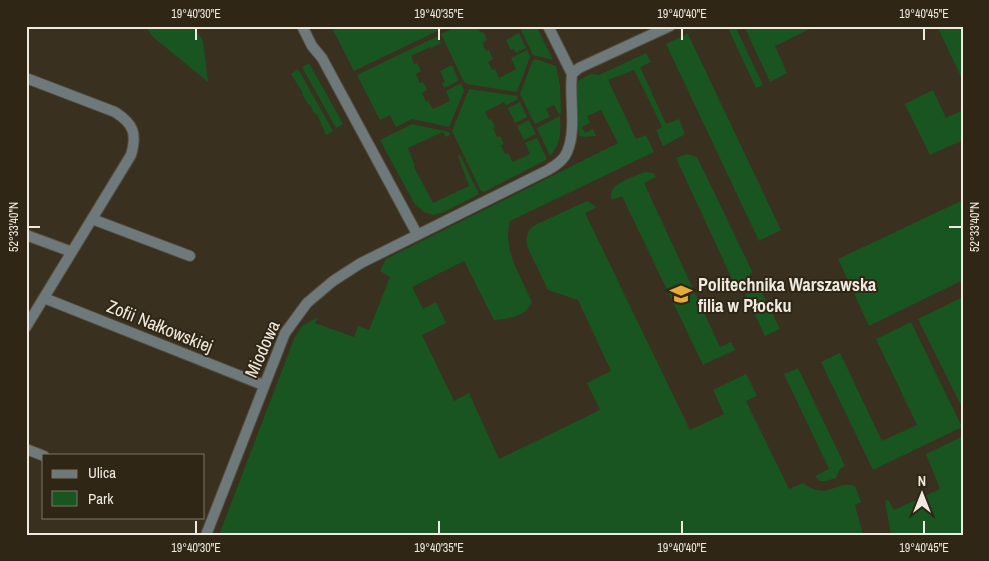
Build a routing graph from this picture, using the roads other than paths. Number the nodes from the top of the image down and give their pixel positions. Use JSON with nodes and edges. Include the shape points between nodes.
{"nodes":[{"id":1,"x":302,"y":26,"type":"edge"},
{"id":2,"x":548,"y":26,"type":"edge"},
{"id":3,"x":670,"y":26,"type":"edge"},
{"id":4,"x":572,"y":74,"type":"junction"},
{"id":5,"x":26,"y":78,"type":"edge"},
{"id":6,"x":92,"y":219,"type":"junction"},
{"id":7,"x":417,"y":234,"type":"junction"},
{"id":8,"x":26,"y":235,"type":"edge"},
{"id":9,"x":72,"y":252,"type":"junction"},
{"id":10,"x":190,"y":256,"type":"dead end"},
{"id":11,"x":44,"y":298,"type":"junction"},
{"id":12,"x":26,"y":327,"type":"edge"},
{"id":13,"x":264,"y":385,"type":"junction"},
{"id":14,"x":26,"y":449,"type":"edge"},
{"id":15,"x":42,"y":455,"type":"edge"},
{"id":16,"x":208,"y":518,"type":"edge"},
{"id":17,"x":206,"y":535,"type":"edge"}],
"edges":[{"from":1,"to":7,"type":"street"},
{"from":2,"to":4,"type":"street","name":"Miodowa"},
{"from":3,"to":4,"type":"street"},
{"from":4,"to":7,"type":"street","name":"Miodowa","via":[[570,140],[567,153],[559,163]]},
{"from":5,"to":6,"type":"street","via":[[115,112],[127,120],[133,132],[130,156]]},
{"from":6,"to":9,"type":"street"},
{"from":6,"to":10,"type":"street"},
{"from":7,"to":13,"type":"street","name":"Miodowa","via":[[332,281],[307,303],[285,333]]},
{"from":8,"to":9,"type":"street"},
{"from":9,"to":11,"type":"street"},
{"from":11,"to":12,"type":"street"},
{"from":11,"to":13,"type":"street","name":"Zofii Nałkowskiej"},
{"from":13,"to":16,"type":"street","name":"Miodowa"},
{"from":14,"to":15,"type":"street"},
{"from":16,"to":17,"type":"street","name":"Miodowa"}]}
